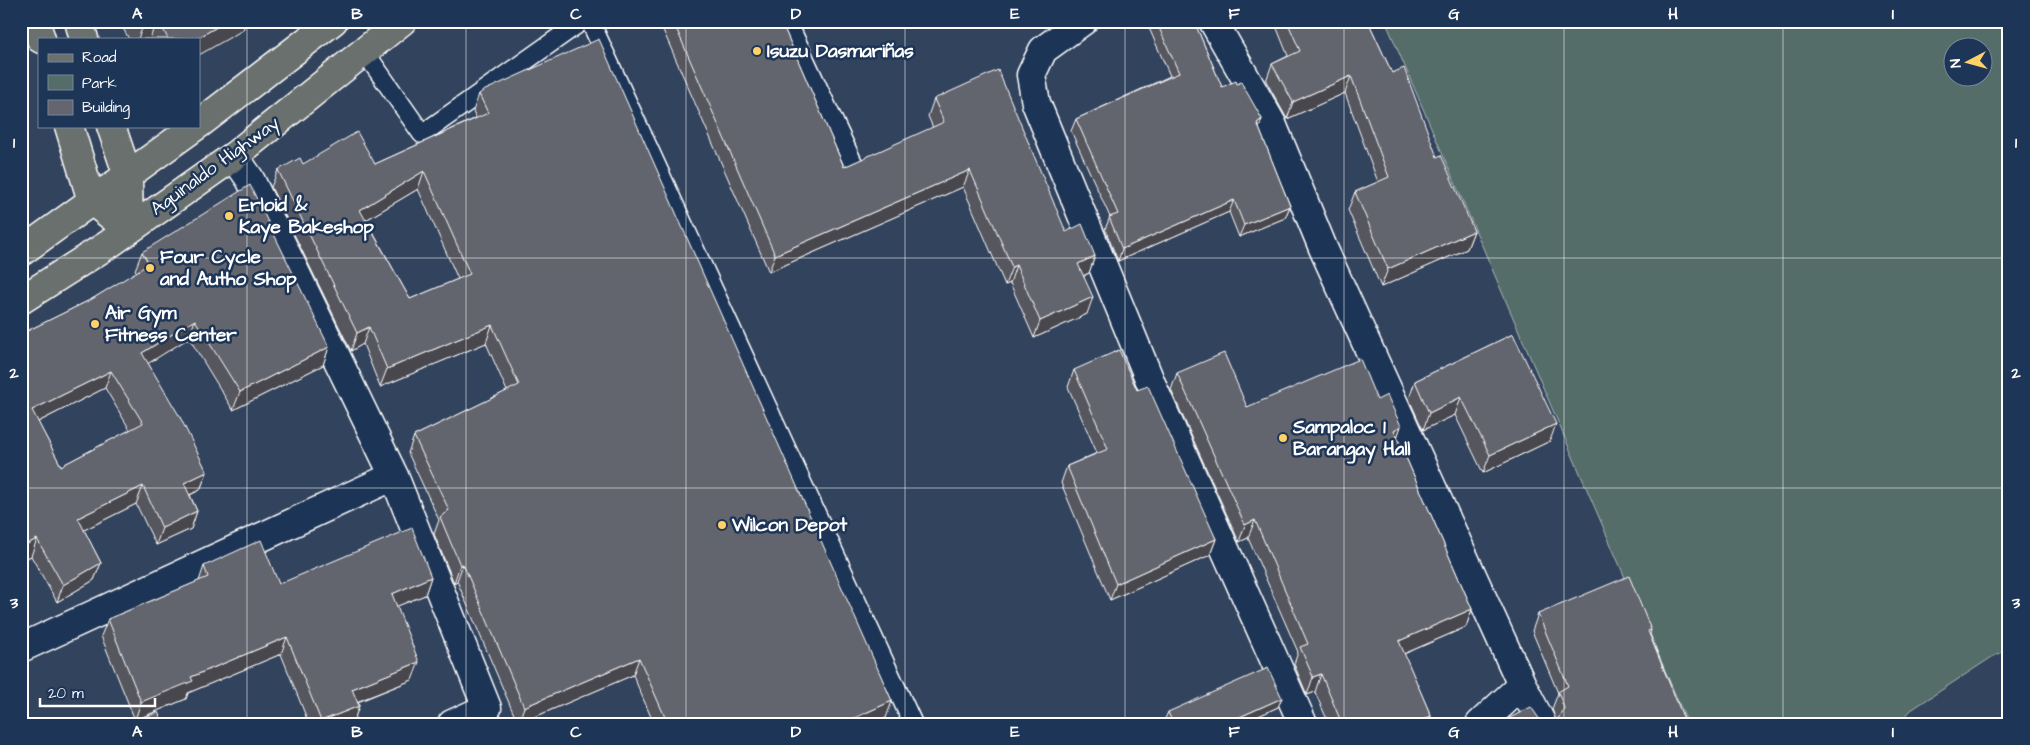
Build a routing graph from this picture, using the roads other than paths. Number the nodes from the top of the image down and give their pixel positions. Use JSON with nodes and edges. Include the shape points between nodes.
{"nodes":[{"id":1,"x":35,"y":21,"type":"edge"},
{"id":2,"x":79,"y":21,"type":"edge"},
{"id":3,"x":333,"y":21,"type":"edge"},
{"id":4,"x":402,"y":21,"type":"edge"},
{"id":5,"x":582,"y":21,"type":"edge"},
{"id":6,"x":590,"y":21,"type":"edge"},
{"id":7,"x":787,"y":21,"type":"edge"},
{"id":8,"x":1083,"y":21,"type":"edge"},
{"id":9,"x":1213,"y":21,"type":"edge"},
{"id":10,"x":41,"y":38,"type":"edge"},
{"id":11,"x":84,"y":38,"type":"edge"},
{"id":12,"x":364,"y":51,"type":"junction"},
{"id":13,"x":200,"y":123,"type":"edge"},
{"id":14,"x":70,"y":128,"type":"edge"},
{"id":15,"x":112,"y":128,"type":"edge"},
{"id":16,"x":194,"y":128,"type":"edge"},
{"id":17,"x":234,"y":156,"type":"junction"},
{"id":18,"x":854,"y":165,"type":"edge"},
{"id":19,"x":128,"y":176,"type":"junction"},
{"id":20,"x":92,"y":201,"type":"junction"},
{"id":21,"x":129,"y":230,"type":"junction"},
{"id":22,"x":21,"y":252,"type":"edge"},
{"id":23,"x":21,"y":300,"type":"edge"},
{"id":24,"x":394,"y":476,"type":"junction"},
{"id":25,"x":21,"y":648,"type":"edge"},
{"id":26,"x":1522,"y":685,"type":"junction"},
{"id":27,"x":452,"y":724,"type":"edge"},
{"id":28,"x":913,"y":724,"type":"edge"},
{"id":29,"x":1303,"y":724,"type":"edge"},
{"id":30,"x":1480,"y":724,"type":"edge"},
{"id":31,"x":1542,"y":724,"type":"edge"}],
"edges":[{"from":1,"to":10,"type":"main road"},
{"from":2,"to":11,"type":"main road"},
{"from":3,"to":13,"type":"main road"},
{"from":4,"to":12,"type":"main road","name":"Aguinaldo Highway"},
{"from":5,"to":12,"type":"lane","via":[[422,134]]},
{"from":6,"to":28,"type":"lane"},
{"from":7,"to":18,"type":"lane"},
{"from":8,"to":29,"type":"street","via":[[1043,50],[1031,74],[1036,104],[1153,388]]},
{"from":9,"to":26,"type":"street","via":[[1272,124],[1323,248]]},
{"from":12,"to":17,"type":"main road","name":"Aguinaldo Highway"},
{"from":14,"to":20,"type":"main road"},
{"from":15,"to":19,"type":"main road"},
{"from":16,"to":19,"type":"main road"},
{"from":17,"to":21,"type":"main road","name":"Aguinaldo Highway"},
{"from":17,"to":24,"type":"street","via":[[250,179]]},
{"from":19,"to":20,"type":"main road"},
{"from":19,"to":21,"type":"main road"},
{"from":20,"to":21,"type":"main road"},
{"from":20,"to":22,"type":"main road"},
{"from":21,"to":23,"type":"main road","name":"Aguinaldo Highway"},
{"from":24,"to":25,"type":"street"},
{"from":24,"to":27,"type":"street","via":[[487,708]]},
{"from":26,"to":30,"type":"street"},
{"from":26,"to":31,"type":"street"}]}
